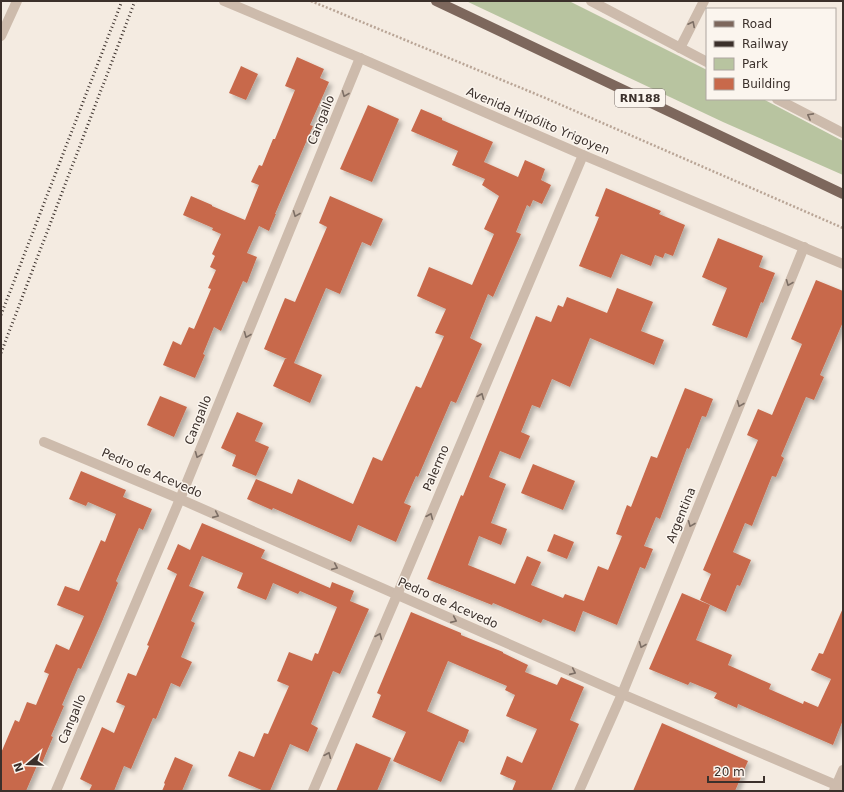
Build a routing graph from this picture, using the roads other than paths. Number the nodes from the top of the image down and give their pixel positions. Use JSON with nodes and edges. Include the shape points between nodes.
{"nodes":[{"id":1,"x":17,"y":1,"type":"edge"},
{"id":2,"x":224,"y":1,"type":"edge"},
{"id":3,"x":436,"y":1,"type":"edge"},
{"id":4,"x":591,"y":1,"type":"edge"},
{"id":5,"x":704,"y":1,"type":"edge"},
{"id":6,"x":1,"y":36,"type":"edge"},
{"id":7,"x":680,"y":48,"type":"junction"},
{"id":8,"x":360,"y":58,"type":"junction"},
{"id":9,"x":706,"y":61,"type":"edge"},
{"id":10,"x":780,"y":100,"type":"edge"},
{"id":11,"x":843,"y":133,"type":"edge"},
{"id":12,"x":583,"y":155,"type":"junction"},
{"id":13,"x":843,"y":194,"type":"edge"},
{"id":14,"x":804,"y":247,"type":"junction"},
{"id":15,"x":843,"y":264,"type":"edge"},
{"id":16,"x":44,"y":442,"type":"dead end"},
{"id":17,"x":180,"y":499,"type":"junction"},
{"id":18,"x":397,"y":595,"type":"junction"},
{"id":19,"x":622,"y":694,"type":"junction"},
{"id":20,"x":843,"y":770,"type":"edge"},
{"id":21,"x":838,"y":788,"type":"edge"},
{"id":22,"x":56,"y":791,"type":"edge"},
{"id":23,"x":312,"y":791,"type":"edge"},
{"id":24,"x":579,"y":791,"type":"edge"}],
"edges":[{"from":1,"to":6,"type":"street"},
{"from":2,"to":8,"type":"street","name":"Avenida Hipólito Yrigoyen"},
{"from":3,"to":13,"type":"main road","number":"RN188"},
{"from":4,"to":7,"type":"street"},
{"from":7,"to":5,"type":"street","one_way":true},
{"from":7,"to":9,"type":"street"},
{"from":8,"to":12,"type":"street","name":"Avenida Hipólito Yrigoyen"},
{"from":8,"to":17,"type":"street","name":"Cangallo","one_way":true},
{"from":11,"to":10,"type":"street","one_way":true},
{"from":12,"to":14,"type":"street","name":"Avenida Hipólito Yrigoyen"},
{"from":18,"to":12,"type":"street","name":"Palermo","one_way":true},
{"from":14,"to":15,"type":"street","name":"Avenida Hipólito Yrigoyen"},
{"from":14,"to":19,"type":"street","name":"Argentina","one_way":true},
{"from":16,"to":17,"type":"street","name":"Pedro de Acevedo"},
{"from":17,"to":18,"type":"street","name":"Pedro de Acevedo","one_way":true},
{"from":17,"to":22,"type":"street","name":"Cangallo"},
{"from":18,"to":19,"type":"street","name":"Pedro de Acevedo","one_way":true},
{"from":23,"to":18,"type":"street","name":"Palermo","one_way":true},
{"from":19,"to":21,"type":"street","name":"Pedro de Acevedo"},
{"from":19,"to":24,"type":"street","name":"Argentina"},
{"from":20,"to":21,"type":"street"}]}
